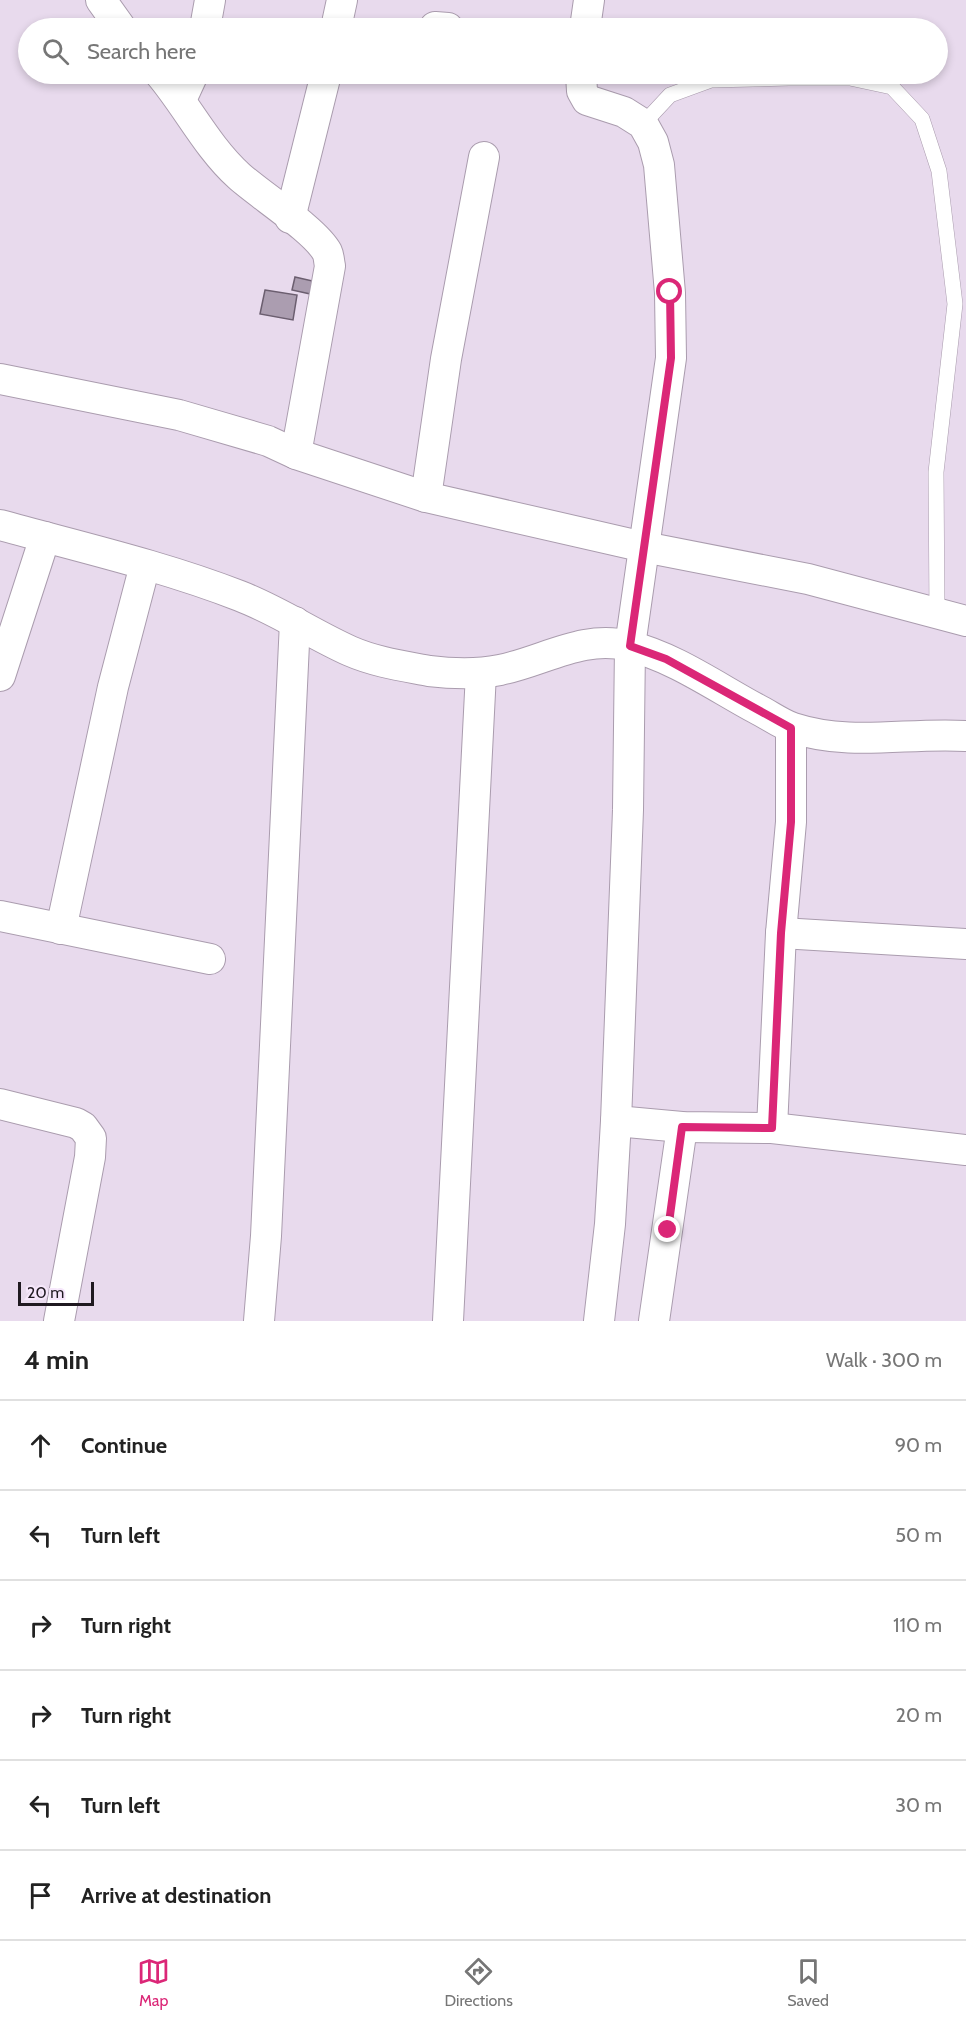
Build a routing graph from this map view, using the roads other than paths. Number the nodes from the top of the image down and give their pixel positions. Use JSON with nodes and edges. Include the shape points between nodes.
{"nodes":[{"id":1,"x":101,"y":0,"type":"edge"},
{"id":2,"x":210,"y":0,"type":"edge"},
{"id":3,"x":342,"y":0,"type":"edge"},
{"id":4,"x":589,"y":0,"type":"edge"},
{"id":5,"x":113,"y":18,"type":"edge"},
{"id":6,"x":207,"y":18,"type":"edge"},
{"id":7,"x":338,"y":18,"type":"edge"},
{"id":8,"x":586,"y":18,"type":"edge"},
{"id":9,"x":324,"y":84,"type":"edge"},
{"id":10,"x":582,"y":84,"type":"edge"},
{"id":11,"x":700,"y":84,"type":"edge"},
{"id":12,"x":878,"y":84,"type":"edge"},
{"id":13,"x":187,"y":87,"type":"edge"},
{"id":14,"x":643,"y":124,"type":"junction"},
{"id":15,"x":484,"y":157,"type":"dead end"},
{"id":16,"x":290,"y":218,"type":"junction"},
{"id":17,"x":0,"y":379,"type":"edge"},
{"id":18,"x":296,"y":454,"type":"junction"},
{"id":19,"x":426,"y":497,"type":"junction"},
{"id":20,"x":0,"y":525,"type":"edge"},
{"id":21,"x":45,"y":537,"type":"junction"},
{"id":22,"x":644,"y":547,"type":"junction"},
{"id":23,"x":145,"y":566,"type":"junction"},
{"id":24,"x":937,"y":614,"type":"junction"},
{"id":25,"x":966,"y":621,"type":"edge"},
{"id":26,"x":295,"y":622,"type":"junction"},
{"id":27,"x":630,"y":646,"type":"junction"},
{"id":28,"x":482,"y":673,"type":"junction"},
{"id":29,"x":0,"y":676,"type":"edge"},
{"id":30,"x":791,"y":728,"type":"junction"},
{"id":31,"x":966,"y":736,"type":"edge"},
{"id":32,"x":0,"y":916,"type":"edge"},
{"id":33,"x":61,"y":929,"type":"junction"},
{"id":34,"x":781,"y":933,"type":"junction"},
{"id":35,"x":966,"y":944,"type":"edge"},
{"id":36,"x":210,"y":959,"type":"dead end"},
{"id":37,"x":0,"y":1104,"type":"edge"},
{"id":38,"x":616,"y":1121,"type":"junction"},
{"id":39,"x":682,"y":1127,"type":"junction"},
{"id":40,"x":772,"y":1128,"type":"junction"},
{"id":41,"x":966,"y":1150,"type":"edge"},
{"id":42,"x":59,"y":1321,"type":"edge"},
{"id":43,"x":259,"y":1321,"type":"edge"},
{"id":44,"x":448,"y":1321,"type":"edge"},
{"id":45,"x":599,"y":1321,"type":"edge"},
{"id":46,"x":654,"y":1321,"type":"edge"}],
"edges":[{"from":1,"to":5,"type":"street"},
{"from":2,"to":6,"type":"street"},
{"from":3,"to":7,"type":"street"},
{"from":4,"to":8,"type":"street"},
{"from":9,"to":16,"type":"street"},
{"from":10,"to":14,"type":"street","via":[[587,100],[624,112]]},
{"from":11,"to":14,"type":"lane","via":[[670,95]]},
{"from":12,"to":24,"type":"lane","via":[[892,87],[922,118],[939,171],[955,304],[936,472]]},
{"from":13,"to":16,"type":"street","via":[[202,134],[238,175]]},
{"from":14,"to":22,"type":"street","via":[[659,165],[670,292],[671,358]]},
{"from":15,"to":19,"type":"street","via":[[446,359]]},
{"from":16,"to":18,"type":"street","via":[[327,253],[330,266]]},
{"from":17,"to":18,"type":"street","via":[[179,416],[268,441]]},
{"from":18,"to":19,"type":"street"},
{"from":19,"to":22,"type":"street"},
{"from":20,"to":21,"type":"street"},
{"from":21,"to":23,"type":"street"},
{"from":21,"to":29,"type":"street"},
{"from":22,"to":24,"type":"street","via":[[786,574]]},
{"from":22,"to":27,"type":"street"},
{"from":23,"to":26,"type":"street","via":[[237,595]]},
{"from":23,"to":33,"type":"street","via":[[113,687]]},
{"from":24,"to":25,"type":"street"},
{"from":26,"to":28,"type":"street","via":[[353,652],[394,665],[453,674]]},
{"from":26,"to":43,"type":"street"},
{"from":27,"to":28,"type":"street","via":[[604,641]]},
{"from":27,"to":30,"type":"street","via":[[666,659]]},
{"from":27,"to":38,"type":"street"},
{"from":28,"to":44,"type":"street"},
{"from":30,"to":31,"type":"street","via":[[866,740]]},
{"from":30,"to":34,"type":"street","via":[[791,822]]},
{"from":32,"to":33,"type":"street"},
{"from":33,"to":36,"type":"street"},
{"from":34,"to":35,"type":"street"},
{"from":34,"to":40,"type":"street"},
{"from":37,"to":42,"type":"street","via":[[76,1123],[91,1138],[84,1196]]},
{"from":38,"to":39,"type":"street"},
{"from":38,"to":45,"type":"street"},
{"from":39,"to":40,"type":"street"},
{"from":39,"to":46,"type":"street"},
{"from":40,"to":41,"type":"street"}]}
